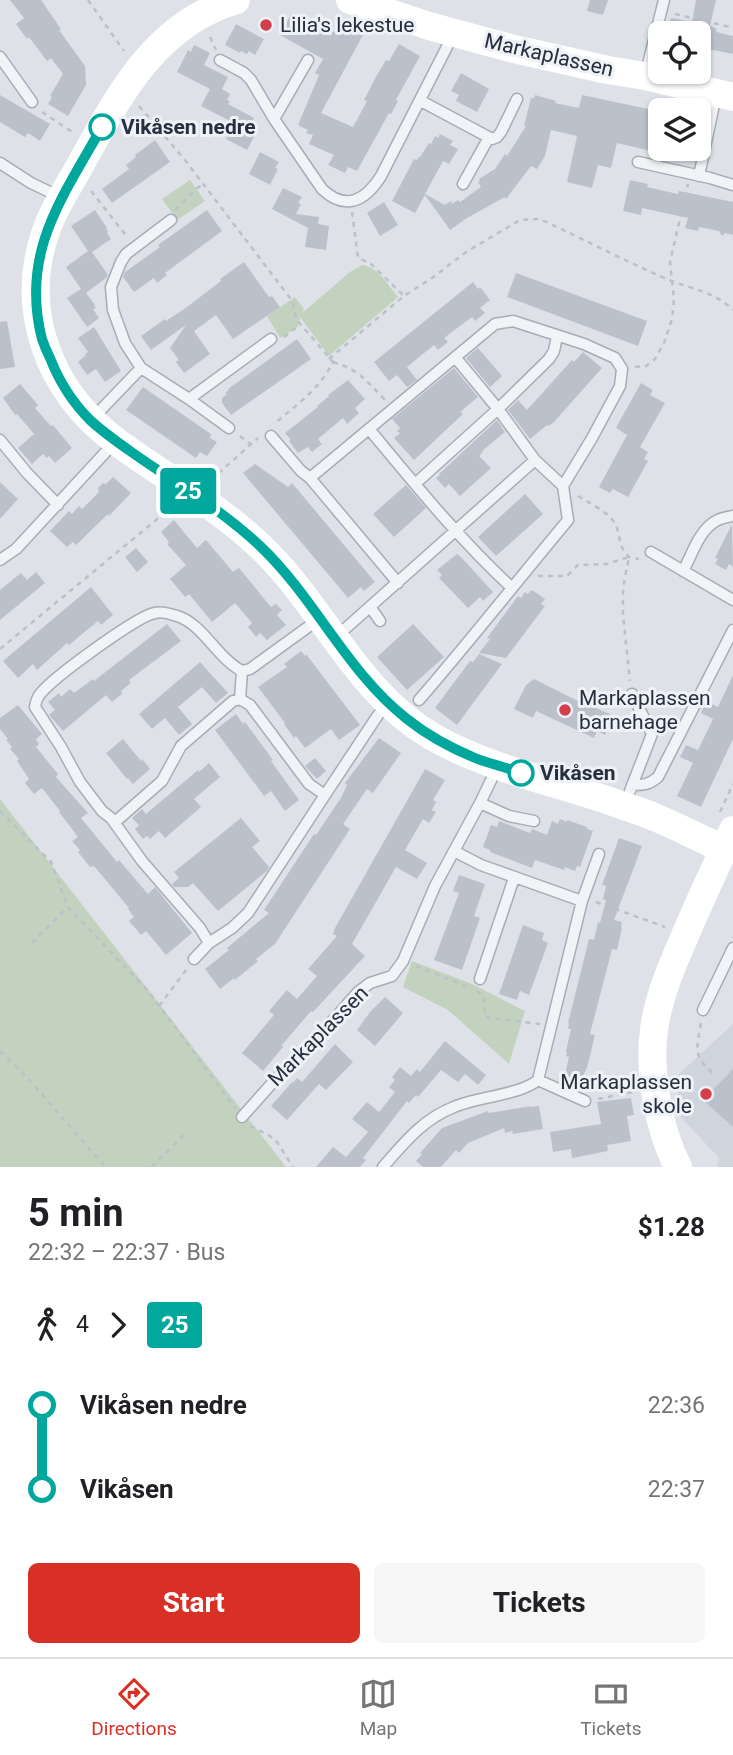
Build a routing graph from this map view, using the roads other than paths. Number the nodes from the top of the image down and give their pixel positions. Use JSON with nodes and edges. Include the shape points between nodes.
{"nodes":[{"id":1,"x":236,"y":0,"type":"edge"},
{"id":2,"x":350,"y":0,"type":"edge"},
{"id":3,"x":664,"y":0,"type":"edge"},
{"id":4,"x":391,"y":6,"type":"edge"},
{"id":5,"x":454,"y":33,"type":"junction"},
{"id":6,"x":0,"y":57,"type":"edge"},
{"id":7,"x":220,"y":60,"type":"road end"},
{"id":8,"x":309,"y":60,"type":"dead end"},
{"id":9,"x":645,"y":76,"type":"junction"},
{"id":10,"x":725,"y":95,"type":"edge"},
{"id":11,"x":517,"y":99,"type":"dead end"},
{"id":12,"x":421,"y":101,"type":"junction"},
{"id":13,"x":32,"y":102,"type":"road end"},
{"id":14,"x":274,"y":119,"type":"junction"},
{"id":15,"x":488,"y":139,"type":"junction"},
{"id":16,"x":638,"y":162,"type":"dead end"},
{"id":17,"x":0,"y":163,"type":"edge"},
{"id":18,"x":694,"y":175,"type":"junction"},
{"id":19,"x":463,"y":184,"type":"dead end"},
{"id":20,"x":733,"y":185,"type":"edge"},
{"id":21,"x":61,"y":198,"type":"junction"},
{"id":22,"x":171,"y":220,"type":"road end"},
{"id":23,"x":558,"y":336,"type":"junction"},
{"id":24,"x":271,"y":339,"type":"road end"},
{"id":25,"x":454,"y":357,"type":"junction"},
{"id":26,"x":141,"y":368,"type":"junction"},
{"id":27,"x":188,"y":399,"type":"junction"},
{"id":28,"x":498,"y":409,"type":"junction"},
{"id":29,"x":91,"y":421,"type":"junction"},
{"id":30,"x":229,"y":428,"type":"dead end"},
{"id":31,"x":369,"y":429,"type":"junction"},
{"id":32,"x":269,"y":433,"type":"road end"},
{"id":33,"x":0,"y":440,"type":"edge"},
{"id":34,"x":116,"y":441,"type":"junction"},
{"id":35,"x":535,"y":460,"type":"junction"},
{"id":36,"x":310,"y":478,"type":"junction"},
{"id":37,"x":415,"y":484,"type":"junction"},
{"id":38,"x":563,"y":486,"type":"junction"},
{"id":39,"x":58,"y":505,"type":"junction"},
{"id":40,"x":733,"y":516,"type":"edge"},
{"id":41,"x":457,"y":531,"type":"junction"},
{"id":42,"x":651,"y":552,"type":"road end"},
{"id":43,"x":0,"y":560,"type":"edge"},
{"id":44,"x":683,"y":571,"type":"junction"},
{"id":45,"x":398,"y":583,"type":"junction"},
{"id":46,"x":511,"y":587,"type":"junction"},
{"id":47,"x":733,"y":600,"type":"edge"},
{"id":48,"x":371,"y":608,"type":"junction"},
{"id":49,"x":380,"y":621,"type":"dead end"},
{"id":50,"x":327,"y":628,"type":"junction"},
{"id":51,"x":733,"y":630,"type":"edge"},
{"id":52,"x":242,"y":671,"type":"junction"},
{"id":53,"x":632,"y":694,"type":"road end"},
{"id":54,"x":240,"y":699,"type":"junction"},
{"id":55,"x":419,"y":699,"type":"dead end"},
{"id":56,"x":378,"y":715,"type":"dead end"},
{"id":57,"x":498,"y":765,"type":"junction"},
{"id":58,"x":325,"y":795,"type":"junction"},
{"id":59,"x":630,"y":797,"type":"junction"},
{"id":60,"x":480,"y":803,"type":"junction"},
{"id":61,"x":534,"y":821,"type":"dead end"},
{"id":62,"x":114,"y":822,"type":"junction"},
{"id":63,"x":725,"y":831,"type":"edge"},
{"id":64,"x":454,"y":851,"type":"junction"},
{"id":65,"x":599,"y":854,"type":"dead end"},
{"id":66,"x":514,"y":878,"type":"junction"},
{"id":67,"x":582,"y":901,"type":"junction"},
{"id":68,"x":209,"y":943,"type":"junction"},
{"id":69,"x":733,"y":948,"type":"edge"},
{"id":70,"x":194,"y":959,"type":"road end"},
{"id":71,"x":480,"y":979,"type":"dead end"},
{"id":72,"x":703,"y":1010,"type":"road end"},
{"id":73,"x":538,"y":1080,"type":"junction"},
{"id":74,"x":585,"y":1101,"type":"road end"},
{"id":75,"x":242,"y":1116,"type":"road end"},
{"id":76,"x":383,"y":1167,"type":"edge"},
{"id":77,"x":678,"y":1167,"type":"edge"}],
"edges":[{"from":1,"to":21,"type":"street","via":[[199,16],[154,51],[118,97]]},
{"from":2,"to":4,"type":"street","name":"Markaplassen"},
{"from":3,"to":9,"type":"lane"},
{"from":4,"to":5,"type":"street","name":"Markaplassen"},
{"from":5,"to":9,"type":"street","name":"Markaplassen"},
{"from":5,"to":12,"type":"lane"},
{"from":6,"to":13,"type":"lane"},
{"from":7,"to":14,"type":"lane","via":[[251,80]]},
{"from":8,"to":14,"type":"lane"},
{"from":9,"to":10,"type":"street","name":"Markaplassen"},
{"from":10,"to":18,"type":"lane","name":"Markaplassen"},
{"from":11,"to":15,"type":"lane","via":[[501,132]]},
{"from":12,"to":14,"type":"lane","via":[[373,188],[351,201],[336,199],[322,189]]},
{"from":12,"to":15,"type":"lane"},
{"from":15,"to":19,"type":"lane"},
{"from":16,"to":18,"type":"lane"},
{"from":17,"to":21,"type":"lane"},
{"from":18,"to":20,"type":"lane"},
{"from":21,"to":29,"type":"street","via":[[40,255],[36,304],[42,340],[57,376]]},
{"from":22,"to":26,"type":"lane","via":[[126,254],[111,287],[118,326]]},
{"from":23,"to":25,"type":"lane","via":[[513,321],[501,322]]},
{"from":23,"to":28,"type":"lane","via":[[549,359]]},
{"from":23,"to":38,"type":"lane","via":[[608,353],[622,369],[620,386]]},
{"from":24,"to":27,"type":"lane"},
{"from":25,"to":28,"type":"lane"},
{"from":25,"to":31,"type":"lane"},
{"from":26,"to":27,"type":"lane"},
{"from":26,"to":29,"type":"lane"},
{"from":27,"to":30,"type":"lane"},
{"from":28,"to":35,"type":"lane"},
{"from":28,"to":37,"type":"lane"},
{"from":29,"to":34,"type":"street"},
{"from":31,"to":36,"type":"lane"},
{"from":31,"to":37,"type":"lane"},
{"from":32,"to":36,"type":"lane"},
{"from":33,"to":39,"type":"lane"},
{"from":34,"to":39,"type":"lane"},
{"from":34,"to":50,"type":"street","via":[[185,499],[260,545]]},
{"from":35,"to":38,"type":"lane"},
{"from":35,"to":41,"type":"lane"},
{"from":36,"to":45,"type":"lane"},
{"from":37,"to":41,"type":"lane"},
{"from":38,"to":46,"type":"lane","via":[[568,520]]},
{"from":39,"to":43,"type":"lane"},
{"from":40,"to":44,"type":"lane","via":[[710,525]]},
{"from":41,"to":45,"type":"lane"},
{"from":41,"to":46,"type":"lane"},
{"from":42,"to":44,"type":"lane"},
{"from":44,"to":47,"type":"lane"},
{"from":45,"to":48,"type":"lane"},
{"from":46,"to":55,"type":"lane"},
{"from":48,"to":49,"type":"lane"},
{"from":48,"to":50,"type":"lane"},
{"from":50,"to":52,"type":"lane"},
{"from":50,"to":57,"type":"street","via":[[396,710],[449,746]]},
{"from":51,"to":59,"type":"lane","via":[[658,777]]},
{"from":52,"to":54,"type":"lane"},
{"from":52,"to":62,"type":"lane","via":[[189,623],[158,612],[111,638],[36,699],[34,707],[80,782]]},
{"from":53,"to":59,"type":"lane","via":[[652,734]]},
{"from":54,"to":58,"type":"lane","via":[[250,705],[309,784]]},
{"from":54,"to":62,"type":"lane","via":[[181,746],[162,781]]},
{"from":56,"to":58,"type":"lane"},
{"from":57,"to":59,"type":"street"},
{"from":57,"to":60,"type":"lane"},
{"from":58,"to":68,"type":"lane","via":[[248,913]]},
{"from":59,"to":63,"type":"street","via":[[647,814]]},
{"from":60,"to":61,"type":"lane"},
{"from":60,"to":64,"type":"lane"},
{"from":62,"to":68,"type":"lane"},
{"from":63,"to":77,"type":"street","via":[[666,979],[654,1030],[657,1102]]},
{"from":64,"to":66,"type":"lane"},
{"from":64,"to":75,"type":"lane","name":"Markaplassen","via":[[392,976],[358,992]]},
{"from":65,"to":67,"type":"lane"},
{"from":66,"to":67,"type":"lane"},
{"from":66,"to":71,"type":"lane"},
{"from":67,"to":73,"type":"lane"},
{"from":68,"to":70,"type":"lane"},
{"from":69,"to":72,"type":"lane"},
{"from":73,"to":74,"type":"lane"},
{"from":73,"to":76,"type":"lane","via":[[436,1116],[418,1128]]}]}
